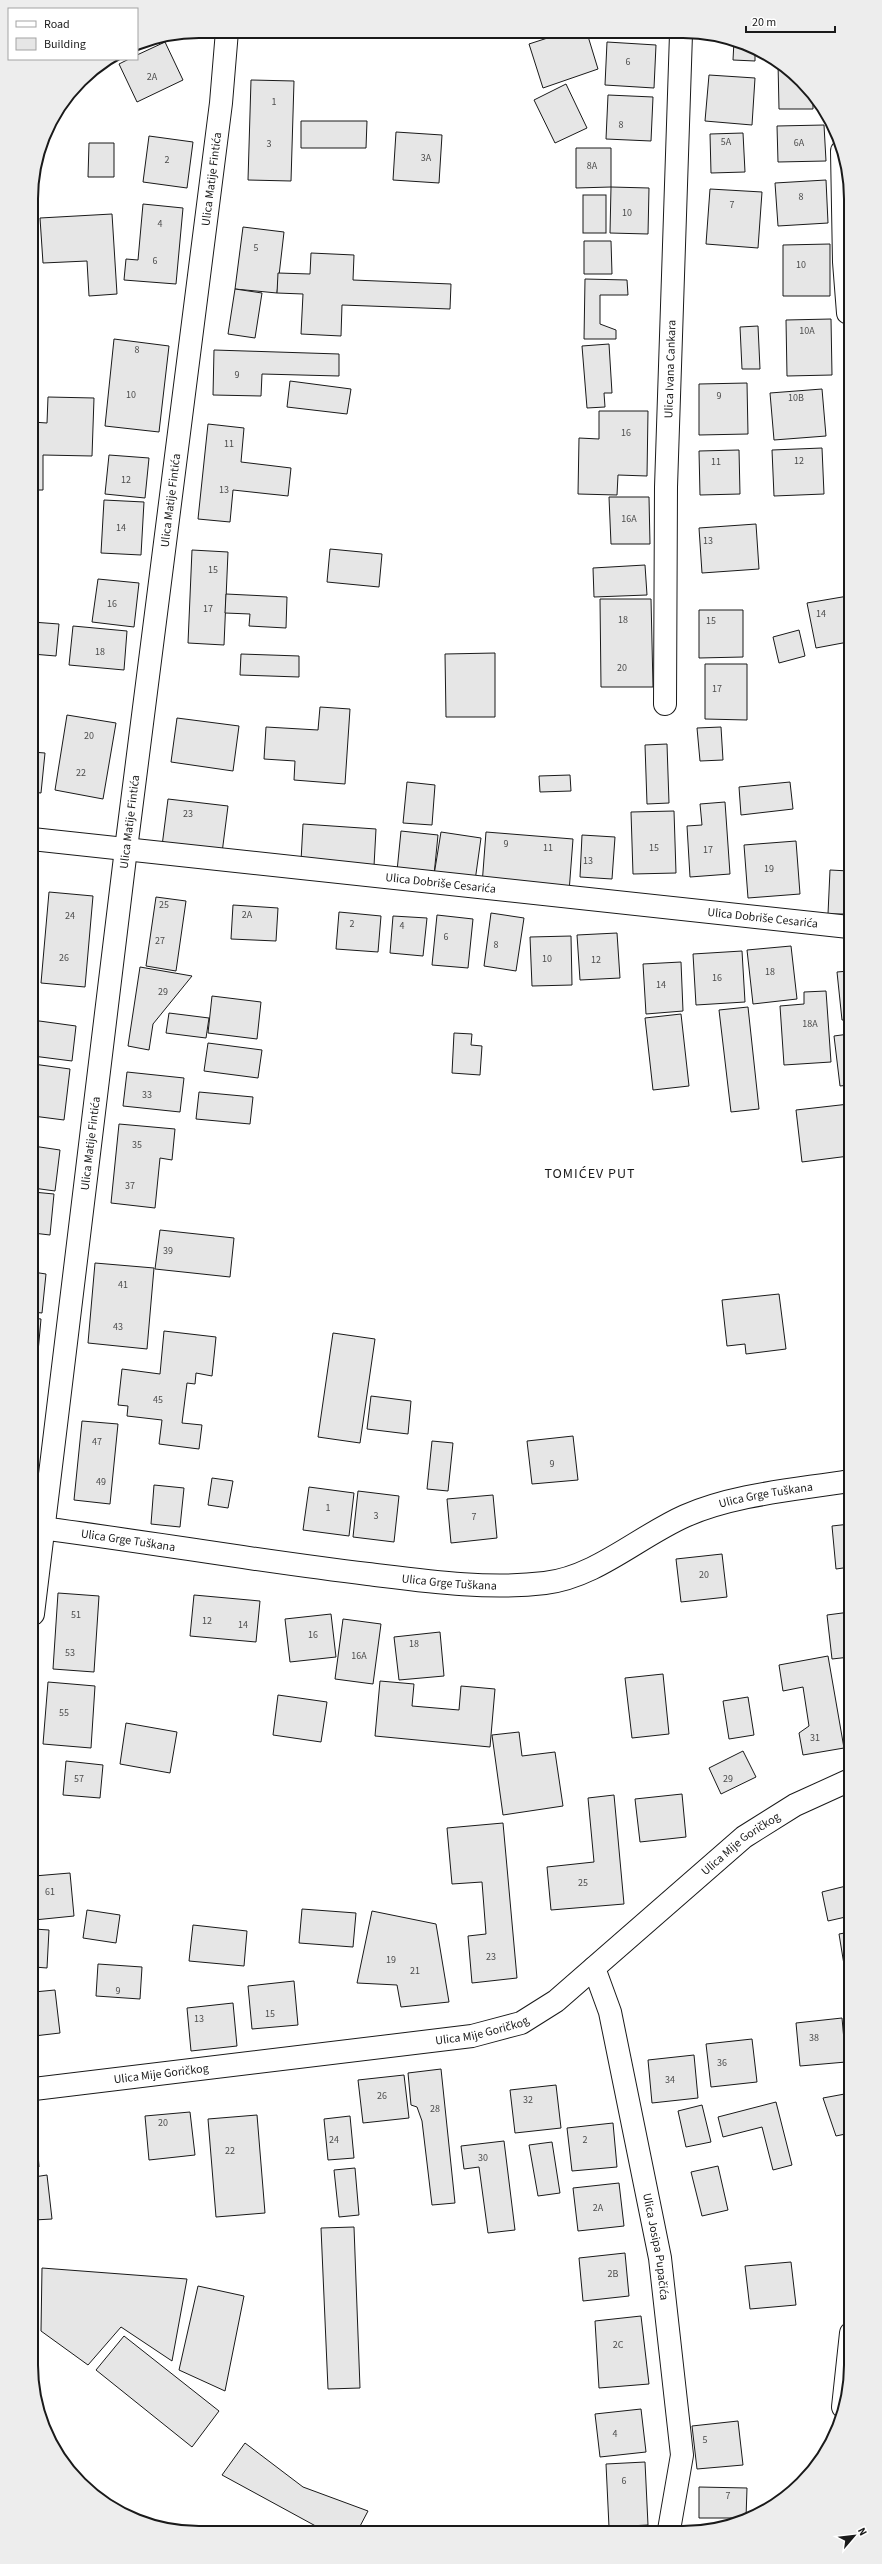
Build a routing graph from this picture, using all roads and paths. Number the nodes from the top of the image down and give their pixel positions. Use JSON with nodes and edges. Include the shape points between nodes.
{"nodes":[{"id":1,"x":227,"y":38,"type":"edge"},
{"id":2,"x":681,"y":38,"type":"edge"},
{"id":3,"x":842,"y":175,"type":"edge"},
{"id":4,"x":844,"y":262,"type":"edge"},
{"id":5,"x":665,"y":704,"type":"dead end"},
{"id":6,"x":38,"y":840,"type":"edge"},
{"id":7,"x":126,"y":849,"type":"junction"},
{"id":8,"x":844,"y":926,"type":"edge"},
{"id":9,"x":844,"y":1482,"type":"edge"},
{"id":10,"x":38,"y":1528,"type":"edge"},
{"id":11,"x":844,"y":1783,"type":"edge"},
{"id":12,"x":594,"y":1968,"type":"junction"},
{"id":13,"x":38,"y":2089,"type":"edge"},
{"id":14,"x":670,"y":2526,"type":"edge"}],
"edges":[{"from":1,"to":7,"type":"street","name":"Ulica Matije Fintića"},
{"from":2,"to":5,"type":"street","name":"Ulica Ivana Cankara","via":[[666,487]]},
{"from":3,"to":4,"type":"street"},
{"from":6,"to":7,"type":"street","name":"Ulica Dobriše Cesarića"},
{"from":7,"to":8,"type":"street","name":"Ulica Dobriše Cesarića"},
{"from":7,"to":10,"type":"street","name":"Ulica Matije Fintića"},
{"from":9,"to":10,"type":"street","name":"Ulica Grge Tuškana","via":[[713,1505],[658,1529],[583,1572],[544,1583],[495,1585],[389,1577],[302,1567]]},
{"from":11,"to":12,"type":"street","name":"Ulica Mije Goričkog","via":[[795,1805],[744,1837]]},
{"from":12,"to":13,"type":"street","name":"Ulica Mije Goričkog","via":[[556,2000],[521,2023],[472,2036]]},
{"from":12,"to":14,"type":"street","name":"Ulica Josipa Pupačića","via":[[610,2012],[660,2258],[682,2455]]}]}
